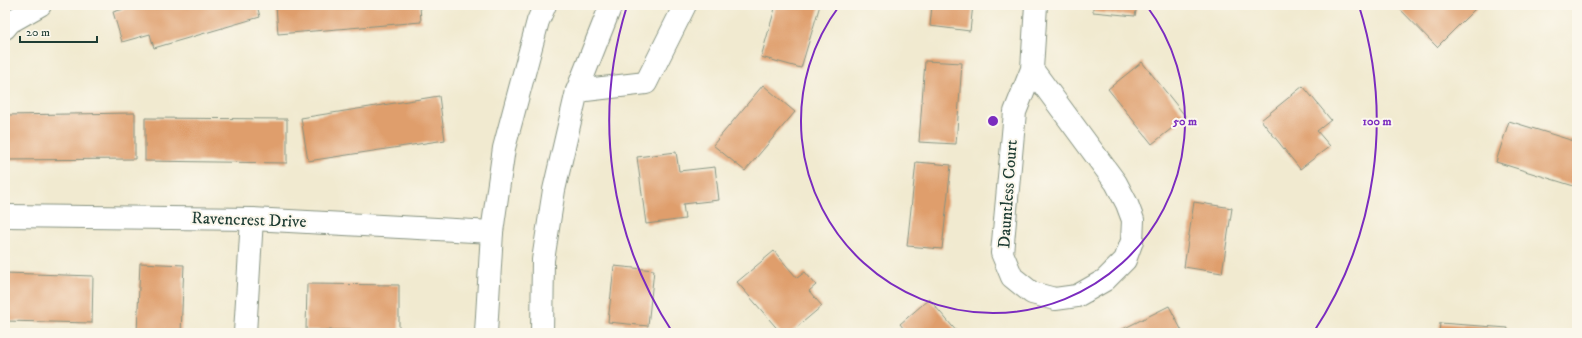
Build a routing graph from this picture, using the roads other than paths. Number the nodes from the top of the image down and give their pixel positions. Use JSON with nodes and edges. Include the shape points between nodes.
{"nodes":[{"id":1,"x":40,"y":5,"type":"edge"},
{"id":2,"x":545,"y":5,"type":"edge"},
{"id":3,"x":611,"y":5,"type":"edge"},
{"id":4,"x":685,"y":5,"type":"edge"},
{"id":5,"x":1036,"y":5,"type":"edge"},
{"id":6,"x":5,"y":28,"type":"edge"},
{"id":7,"x":1032,"y":69,"type":"junction"},
{"id":8,"x":577,"y":91,"type":"junction"},
{"id":9,"x":5,"y":216,"type":"edge"},
{"id":10,"x":252,"y":219,"type":"junction"},
{"id":11,"x":492,"y":232,"type":"junction"},
{"id":12,"x":245,"y":333,"type":"edge"},
{"id":13,"x":486,"y":333,"type":"edge"},
{"id":14,"x":542,"y":333,"type":"edge"}],
"edges":[{"from":1,"to":6,"type":"street","via":[[10,22]]},
{"from":2,"to":11,"type":"street","via":[[538,21],[504,148]]},
{"from":3,"to":8,"type":"street"},
{"from":4,"to":8,"type":"street","via":[[646,83]]},
{"from":5,"to":7,"type":"street","name":"Dauntless Court"},
{"from":7,"to":7,"type":"street","name":"Dauntless Court","via":[[1015,112],[1002,253],[1012,278],[1032,293],[1055,299],[1077,296],[1105,280],[1125,260],[1132,241],[1133,220],[1116,183]]},
{"from":8,"to":14,"type":"street","via":[[554,190],[543,260]]},
{"from":9,"to":10,"type":"street","name":"Ravencrest Drive"},
{"from":10,"to":11,"type":"street","name":"Ravencrest Drive"},
{"from":10,"to":12,"type":"street"},
{"from":11,"to":13,"type":"street"}]}
